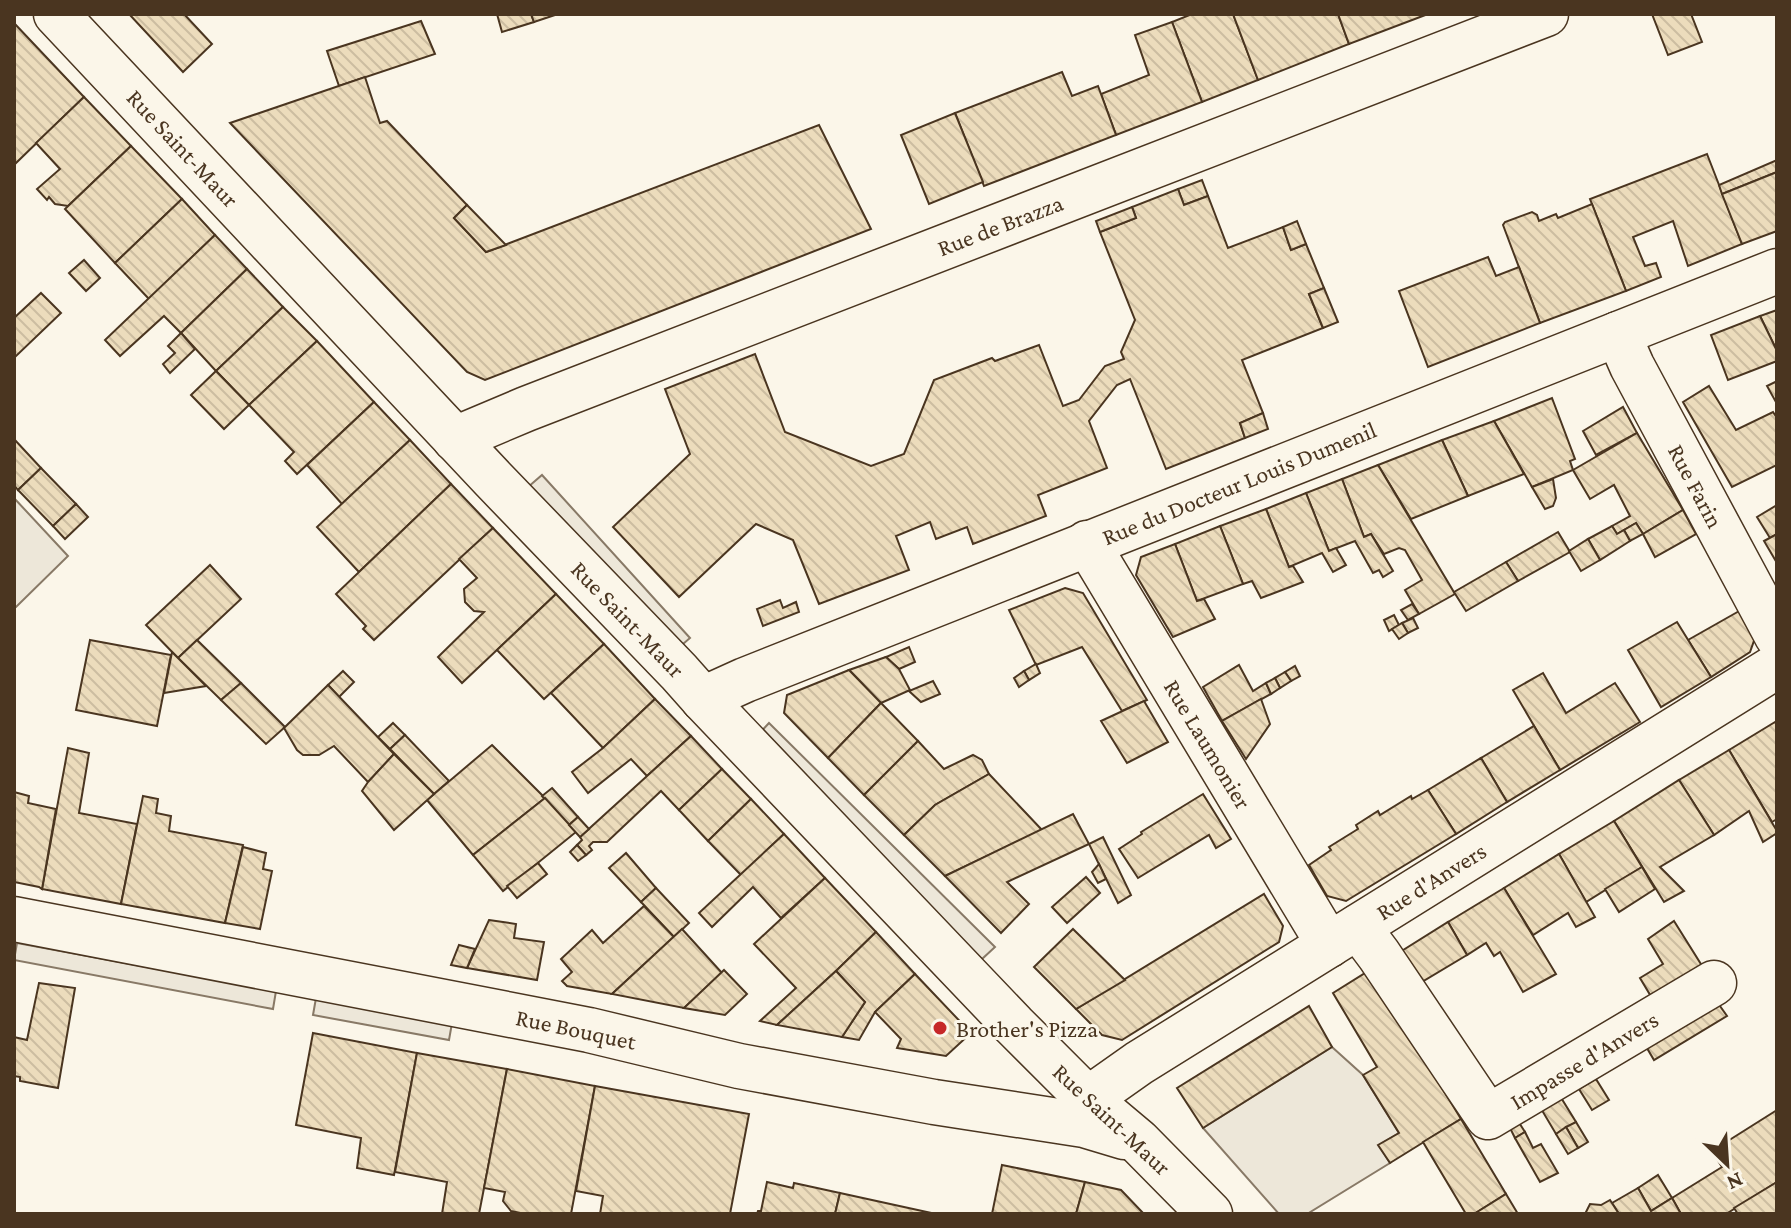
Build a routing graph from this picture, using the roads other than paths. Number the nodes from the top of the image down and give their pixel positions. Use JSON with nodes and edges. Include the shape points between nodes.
{"nodes":[{"id":1,"x":56,"y":14,"type":"edge"},
{"id":2,"x":1546,"y":14,"type":"edge"},
{"id":3,"x":1777,"y":271,"type":"edge"},
{"id":4,"x":1618,"y":334,"type":"junction"},
{"id":5,"x":455,"y":439,"type":"junction"},
{"id":6,"x":1087,"y":543,"type":"junction"},
{"id":7,"x":1777,"y":636,"type":"edge"},
{"id":8,"x":1777,"y":666,"type":"edge"},
{"id":9,"x":703,"y":699,"type":"junction"},
{"id":10,"x":14,"y":919,"type":"edge"},
{"id":11,"x":1344,"y":936,"type":"junction"},
{"id":12,"x":1714,"y":983,"type":"dead end"},
{"id":13,"x":1088,"y":1099,"type":"junction"},
{"id":14,"x":1138,"y":1141,"type":"junction"},
{"id":15,"x":1210,"y":1214,"type":"edge"}],
"edges":[{"from":1,"to":5,"type":"street","name":"Rue Saint-Maur"},
{"from":2,"to":5,"type":"street","name":"Rue de Brazza"},
{"from":3,"to":4,"type":"street","name":"Rue du Docteur Louis Dumenil"},
{"from":4,"to":6,"type":"street","name":"Rue du Docteur Louis Dumenil"},
{"from":4,"to":7,"type":"street","name":"Rue Farin"},
{"from":5,"to":9,"type":"street","name":"Rue Saint-Maur"},
{"from":6,"to":9,"type":"street","name":"Rue du Docteur Louis Dumenil"},
{"from":6,"to":11,"type":"street","name":"Rue Laumonier"},
{"from":8,"to":11,"type":"street","name":"Rue d'Anvers"},
{"from":9,"to":13,"type":"street","name":"Rue Saint-Maur"},
{"from":10,"to":14,"type":"street","name":"Rue Bouquet","via":[[589,1030],[739,1066],[1084,1125]]},
{"from":11,"to":12,"type":"street","name":"Impasse d'Anvers","via":[[1379,955],[1488,1117]]},
{"from":11,"to":13,"type":"street","name":"Rue d'Anvers"},
{"from":13,"to":14,"type":"street","name":"Rue Saint-Maur"},
{"from":14,"to":15,"type":"street","name":"Rue Saint-Maur"}]}
